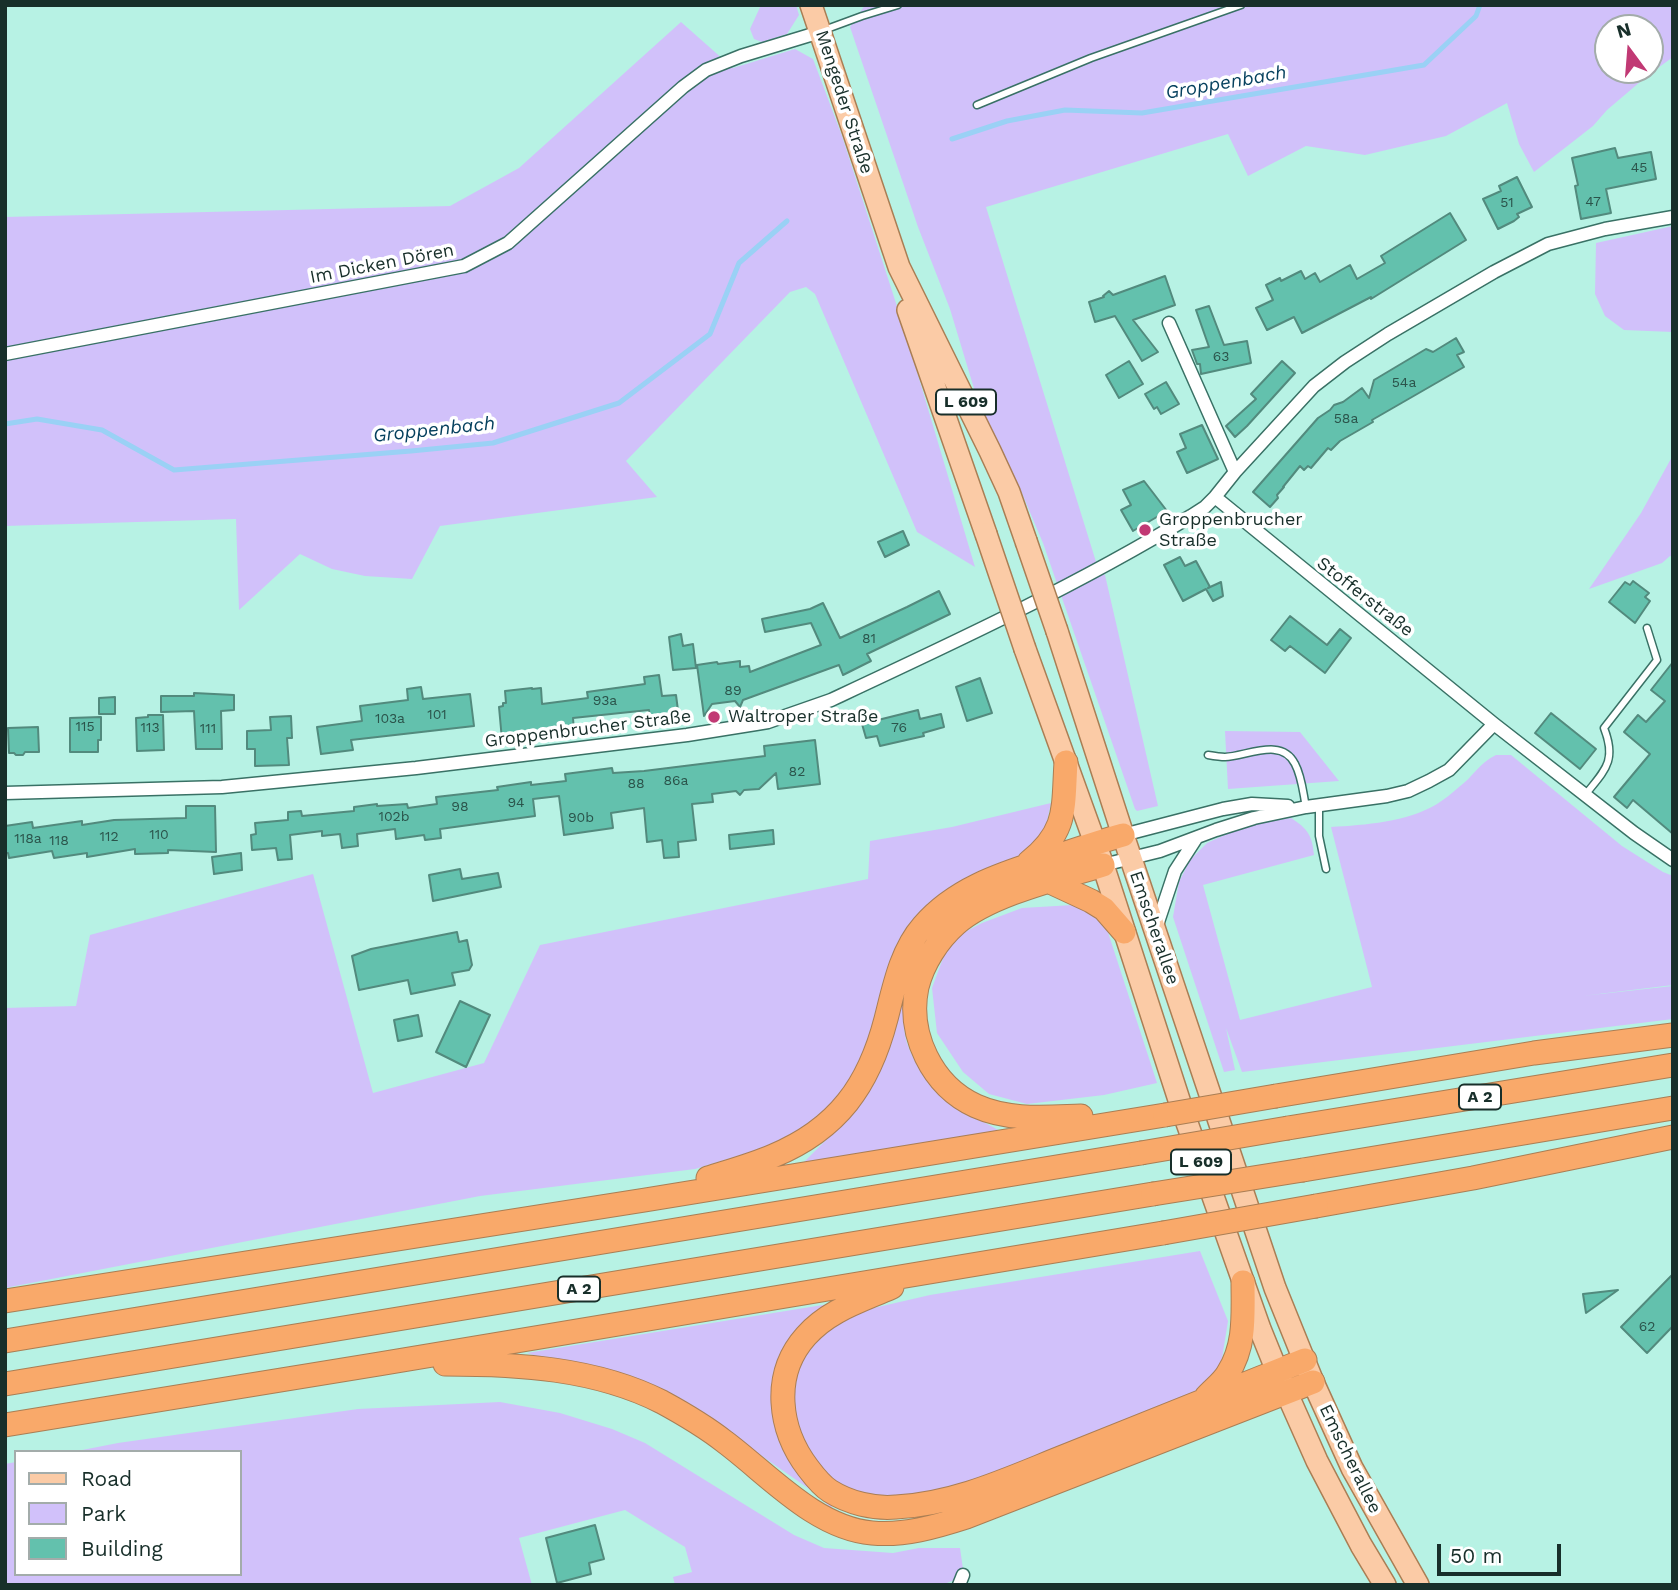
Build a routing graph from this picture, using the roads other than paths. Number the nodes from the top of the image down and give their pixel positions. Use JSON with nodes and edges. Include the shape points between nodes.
{"nodes":[{"id":1,"x":811,"y":5,"type":"edge"},
{"id":2,"x":898,"y":5,"type":"edge"},
{"id":3,"x":1241,"y":5,"type":"edge"},
{"id":4,"x":820,"y":32,"type":"junction"},
{"id":5,"x":977,"y":105,"type":"dead end"},
{"id":6,"x":876,"y":200,"type":"joint"},
{"id":7,"x":1673,"y":217,"type":"edge"},
{"id":8,"x":899,"y":267,"type":"junction"},
{"id":9,"x":1169,"y":323,"type":"dead end"},
{"id":10,"x":5,"y":354,"type":"edge"},
{"id":11,"x":1235,"y":472,"type":"junction"},
{"id":12,"x":1215,"y":497,"type":"junction"},
{"id":13,"x":1647,"y":628,"type":"dead end"},
{"id":14,"x":1494,"y":724,"type":"junction"},
{"id":15,"x":1208,"y":755,"type":"dead end"},
{"id":16,"x":1066,"y":762,"type":"junction"},
{"id":17,"x":5,"y":793,"type":"edge"},
{"id":18,"x":1585,"y":795,"type":"junction"},
{"id":19,"x":1312,"y":806,"type":"junction"},
{"id":20,"x":1122,"y":835,"type":"junction"},
{"id":21,"x":1197,"y":837,"type":"junction"},
{"id":22,"x":1095,"y":843,"type":"junction"},
{"id":23,"x":1130,"y":857,"type":"junction"},
{"id":24,"x":1673,"y":860,"type":"edge"},
{"id":25,"x":1103,"y":865,"type":"junction"},
{"id":26,"x":1024,"y":867,"type":"junction"},
{"id":27,"x":1326,"y":869,"type":"dead end"},
{"id":28,"x":1048,"y":881,"type":"junction"},
{"id":29,"x":1124,"y":932,"type":"junction"},
{"id":30,"x":1155,"y":932,"type":"junction"},
{"id":31,"x":1673,"y":1035,"type":"edge"},
{"id":32,"x":1673,"y":1065,"type":"edge"},
{"id":33,"x":1673,"y":1108,"type":"edge"},
{"id":34,"x":1131,"y":1118,"type":"junction"},
{"id":35,"x":1673,"y":1137,"type":"edge"},
{"id":36,"x":645,"y":1200,"type":"junction"},
{"id":37,"x":928,"y":1272,"type":"junction"},
{"id":38,"x":1243,"y":1282,"type":"junction"},
{"id":39,"x":5,"y":1301,"type":"edge"},
{"id":40,"x":5,"y":1341,"type":"edge"},
{"id":41,"x":1305,"y":1360,"type":"junction"},
{"id":42,"x":379,"y":1364,"type":"junction"},
{"id":43,"x":1281,"y":1382,"type":"junction"},
{"id":44,"x":1313,"y":1382,"type":"junction"},
{"id":45,"x":5,"y":1384,"type":"edge"},
{"id":46,"x":1200,"y":1404,"type":"junction"},
{"id":47,"x":5,"y":1425,"type":"edge"},
{"id":48,"x":1385,"y":1585,"type":"edge"},
{"id":49,"x":1418,"y":1585,"type":"edge"}],
"edges":[{"from":1,"to":4,"type":"main road","name":"Mengeder Straße","number":"L 609"},
{"from":2,"to":4,"type":"lane"},
{"from":3,"to":5,"type":"lane","via":[[1091,58]]},
{"from":4,"to":6,"type":"main road","name":"Mengeder Straße","number":"L 609"},
{"from":4,"to":10,"type":"street","name":"Im Dicken Dören","via":[[706,70],[508,243],[464,266]]},
{"from":6,"to":8,"type":"main road","name":"Emscherallee","number":"L 609"},
{"from":7,"to":11,"type":"street","name":"Groppenbrucher Straße","via":[[1548,244],[1494,272],[1345,362],[1314,386]]},
{"from":8,"to":16,"type":"main road","name":"Emscherallee","number":"L 609","bridge":true,"via":[[907,307]]},
{"from":8,"to":20,"type":"main road","name":"Emscherallee","number":"L 609","bridge":true,"via":[[1009,492]]},
{"from":9,"to":11,"type":"street"},
{"from":11,"to":12,"type":"street","name":"Groppenbrucher Straße"},
{"from":12,"to":14,"type":"street","name":"Stofferstraße"},
{"from":12,"to":17,"type":"street","name":"Groppenbrucher Straße","via":[[1151,541],[991,626],[831,700],[768,722],[430,766],[222,787]]},
{"from":13,"to":18,"type":"lane","via":[[1657,660],[1604,727],[1610,741],[1608,766]]},
{"from":14,"to":18,"type":"street","name":"Stofferstraße"},
{"from":14,"to":19,"type":"street","via":[[1449,769],[1408,791]]},
{"from":15,"to":19,"type":"lane","via":[[1278,750],[1288,754]]},
{"from":16,"to":22,"type":"main road","name":"Emscherallee","number":"L 609"},
{"from":16,"to":26,"type":"highway","via":[[1057,833]]},
{"from":18,"to":24,"type":"street","name":"Stofferstraße"},
{"from":19,"to":20,"type":"street","via":[[1252,804]]},
{"from":19,"to":21,"type":"street","via":[[1254,818]]},
{"from":19,"to":27,"type":"lane"},
{"from":20,"to":22,"type":"highway"},
{"from":20,"to":23,"type":"main road","name":"Emscherallee","number":"L 609"},
{"from":21,"to":23,"type":"street"},
{"from":21,"to":30,"type":"street","via":[[1175,872]]},
{"from":22,"to":25,"type":"main road","name":"Emscherallee","number":"L 609"},
{"from":22,"to":26,"type":"highway"},
{"from":23,"to":25,"type":"street"},
{"from":23,"to":30,"type":"main road","name":"Emscherallee","number":"L 609"},
{"from":25,"to":28,"type":"highway"},
{"from":25,"to":29,"type":"main road","name":"Emscherallee","number":"L 609"},
{"from":26,"to":36,"type":"highway","via":[[962,892],[921,928],[895,981],[868,1072],[840,1113],[774,1156]]},
{"from":28,"to":29,"type":"highway","via":[[1104,909]]},
{"from":28,"to":34,"type":"highway","via":[[984,907],[957,923],[940,942],[926,962],[917,988],[915,1017],[920,1042],[929,1064],[944,1082],[977,1106],[1030,1117]]},
{"from":29,"to":38,"type":"main road","name":"Emscherallee","number":"L 609"},
{"from":30,"to":41,"type":"main road","name":"Emscherallee","number":"L 609","via":[[1275,1288]]},
{"from":31,"to":34,"type":"highway","bridge":true},
{"from":32,"to":40,"type":"highway","number":"A 2","bridge":true},
{"from":33,"to":45,"type":"highway","number":"A 2","bridge":true},
{"from":34,"to":36,"type":"highway"},
{"from":35,"to":37,"type":"highway","bridge":true,"via":[[1473,1178]]},
{"from":36,"to":39,"type":"highway"},
{"from":37,"to":42,"type":"highway"},
{"from":37,"to":46,"type":"highway","via":[[846,1305],[822,1320],[794,1353],[786,1374],[784,1415],[797,1454],[830,1490],[857,1504],[926,1505],[967,1494]]},
{"from":38,"to":43,"type":"main road","name":"Emscherallee","number":"L 609"},
{"from":38,"to":46,"type":"highway","via":[[1239,1354]]},
{"from":41,"to":43,"type":"highway"},
{"from":41,"to":44,"type":"main road","name":"Emscherallee","number":"L 609"},
{"from":42,"to":43,"type":"highway","via":[[503,1365],[582,1374],[624,1387],[700,1423],[799,1502],[839,1525],[891,1534],[966,1517]]},
{"from":42,"to":47,"type":"highway"},
{"from":43,"to":44,"type":"highway"},
{"from":43,"to":46,"type":"highway"},
{"from":43,"to":48,"type":"main road","name":"Emscherallee","number":"L 609","via":[[1335,1497]]},
{"from":44,"to":49,"type":"main road","name":"Emscherallee","number":"L 609","via":[[1352,1468]]}]}
